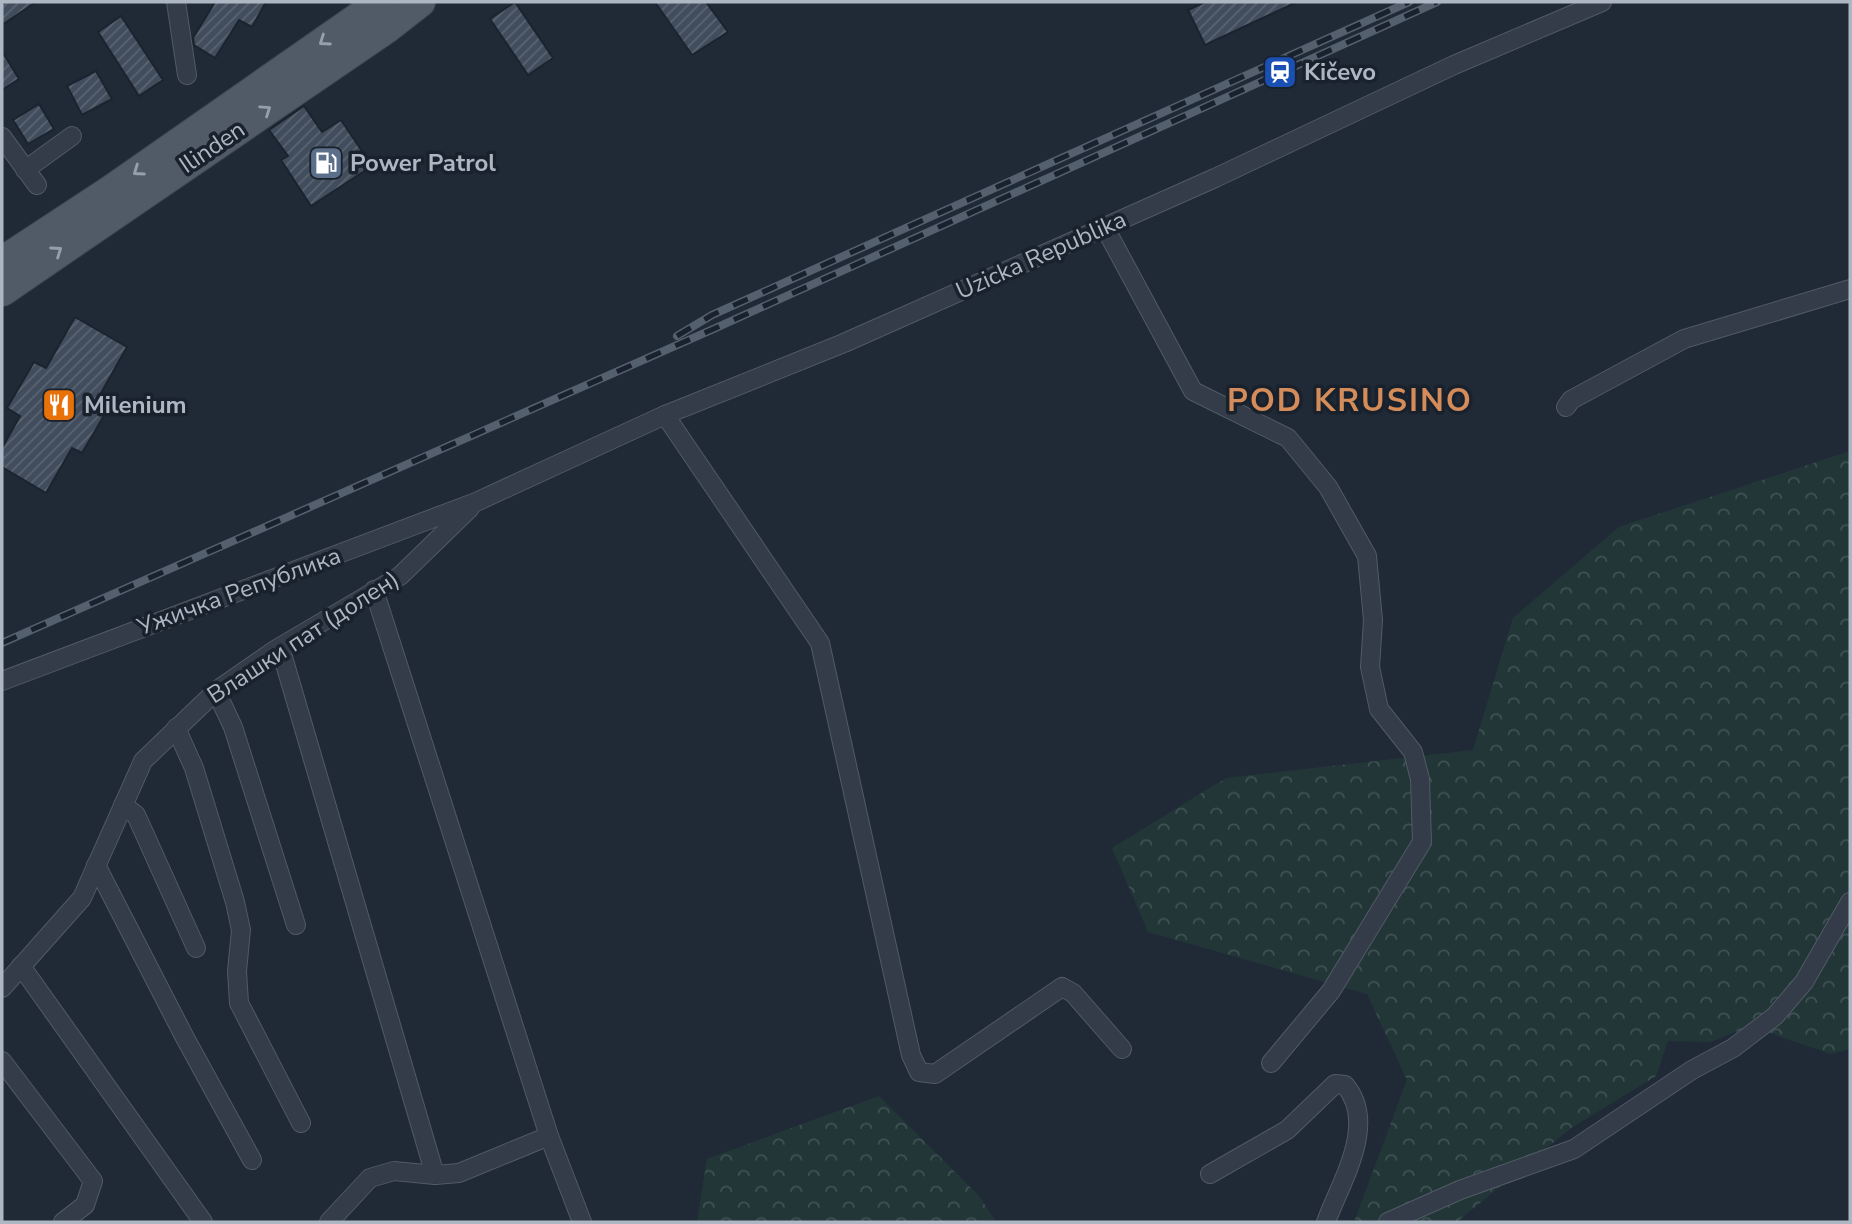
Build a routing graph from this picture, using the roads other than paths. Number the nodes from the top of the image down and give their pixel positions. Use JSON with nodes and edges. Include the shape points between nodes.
{"nodes":[{"id":1,"x":176,"y":2,"type":"edge"},
{"id":2,"x":380,"y":2,"type":"edge"},
{"id":3,"x":420,"y":2,"type":"edge"},
{"id":4,"x":1602,"y":2,"type":"edge"},
{"id":5,"x":187,"y":75,"type":"dead end"},
{"id":6,"x":72,"y":135,"type":"dead end"},
{"id":7,"x":2,"y":136,"type":"edge"},
{"id":8,"x":24,"y":170,"type":"junction"},
{"id":9,"x":37,"y":185,"type":"dead end"},
{"id":10,"x":1104,"y":226,"type":"junction"},
{"id":11,"x":2,"y":262,"type":"edge"},
{"id":12,"x":1850,"y":289,"type":"edge"},
{"id":13,"x":2,"y":291,"type":"edge"},
{"id":14,"x":1566,"y":407,"type":"dead end"},
{"id":15,"x":665,"y":415,"type":"junction"},
{"id":16,"x":476,"y":502,"type":"junction"},
{"id":17,"x":374,"y":590,"type":"junction"},
{"id":18,"x":279,"y":647,"type":"junction"},
{"id":19,"x":2,"y":681,"type":"edge"},
{"id":20,"x":216,"y":691,"type":"junction"},
{"id":21,"x":176,"y":728,"type":"junction"},
{"id":22,"x":123,"y":804,"type":"junction"},
{"id":23,"x":96,"y":864,"type":"junction"},
{"id":24,"x":1850,"y":902,"type":"edge"},
{"id":25,"x":296,"y":925,"type":"dead end"},
{"id":26,"x":196,"y":948,"type":"dead end"},
{"id":27,"x":21,"y":967,"type":"junction"},
{"id":28,"x":2,"y":988,"type":"edge"},
{"id":29,"x":1122,"y":1049,"type":"dead end"},
{"id":30,"x":2,"y":1061,"type":"edge"},
{"id":31,"x":1271,"y":1063,"type":"dead end"},
{"id":32,"x":301,"y":1122,"type":"dead end"},
{"id":33,"x":549,"y":1136,"type":"junction"},
{"id":34,"x":252,"y":1160,"type":"dead end"},
{"id":35,"x":1210,"y":1174,"type":"dead end"},
{"id":36,"x":435,"y":1175,"type":"junction"},
{"id":37,"x":63,"y":1222,"type":"edge"},
{"id":38,"x":203,"y":1222,"type":"edge"},
{"id":39,"x":330,"y":1222,"type":"edge"},
{"id":40,"x":582,"y":1222,"type":"edge"},
{"id":41,"x":1326,"y":1222,"type":"edge"},
{"id":42,"x":1388,"y":1222,"type":"edge"}],
"edges":[{"from":1,"to":5,"type":"street"},
{"from":2,"to":11,"type":"main road","name":"Ilinden","one_way":true},
{"from":13,"to":3,"type":"main road","name":"Ilinden","one_way":true},
{"from":4,"to":10,"type":"street","name":"Uzicka Republika"},
{"from":6,"to":8,"type":"street"},
{"from":7,"to":8,"type":"street"},
{"from":8,"to":9,"type":"street"},
{"from":10,"to":15,"type":"street","name":"Uzicka Republika","via":[[844,343]]},
{"from":10,"to":31,"type":"street","via":[[1192,391],[1287,438],[1328,487],[1367,556],[1373,620],[1370,667],[1379,709],[1413,752],[1420,779],[1422,842],[1331,991]]},
{"from":12,"to":14,"type":"street","via":[[1685,339],[1571,400]]},
{"from":15,"to":16,"type":"street","name":"Uzicka Republika"},
{"from":15,"to":29,"type":"street","via":[[820,643],[911,1055],[919,1072],[935,1074],[1062,987],[1073,993]]},
{"from":16,"to":17,"type":"street","name":"Влашки пат (долен)","via":[[400,576]]},
{"from":16,"to":19,"type":"street","name":"Ужичка Република"},
{"from":17,"to":18,"type":"street","name":"Влашки пат (долен)"},
{"from":17,"to":33,"type":"street"},
{"from":18,"to":20,"type":"street","name":"Влашки пат (долен)"},
{"from":18,"to":36,"type":"street"},
{"from":20,"to":21,"type":"street","name":"Влашки пат (долен)"},
{"from":20,"to":25,"type":"street","via":[[233,727]]},
{"from":21,"to":22,"type":"street","name":"Влашки пат (долен)","via":[[143,761]]},
{"from":21,"to":32,"type":"street","via":[[194,768],[235,902],[241,938],[239,1003]]},
{"from":22,"to":23,"type":"street","name":"Влашки пат (долен)"},
{"from":22,"to":26,"type":"street","via":[[136,815]]},
{"from":23,"to":27,"type":"street","name":"Влашки пат (долен)","via":[[82,898]]},
{"from":23,"to":34,"type":"street"},
{"from":24,"to":42,"type":"street","via":[[1804,982],[1775,1016],[1733,1048],[1574,1149]]},
{"from":27,"to":28,"type":"street","name":"Влашки пат (долен)"},
{"from":27,"to":38,"type":"street"},
{"from":30,"to":37,"type":"street","via":[[93,1181],[85,1205]]},
{"from":33,"to":36,"type":"street","via":[[459,1173]]},
{"from":33,"to":40,"type":"street"},
{"from":35,"to":41,"type":"street","via":[[1287,1130],[1335,1084],[1345,1085],[1357,1109],[1356,1149]]},
{"from":36,"to":39,"type":"street","via":[[394,1171],[370,1178]]}]}
